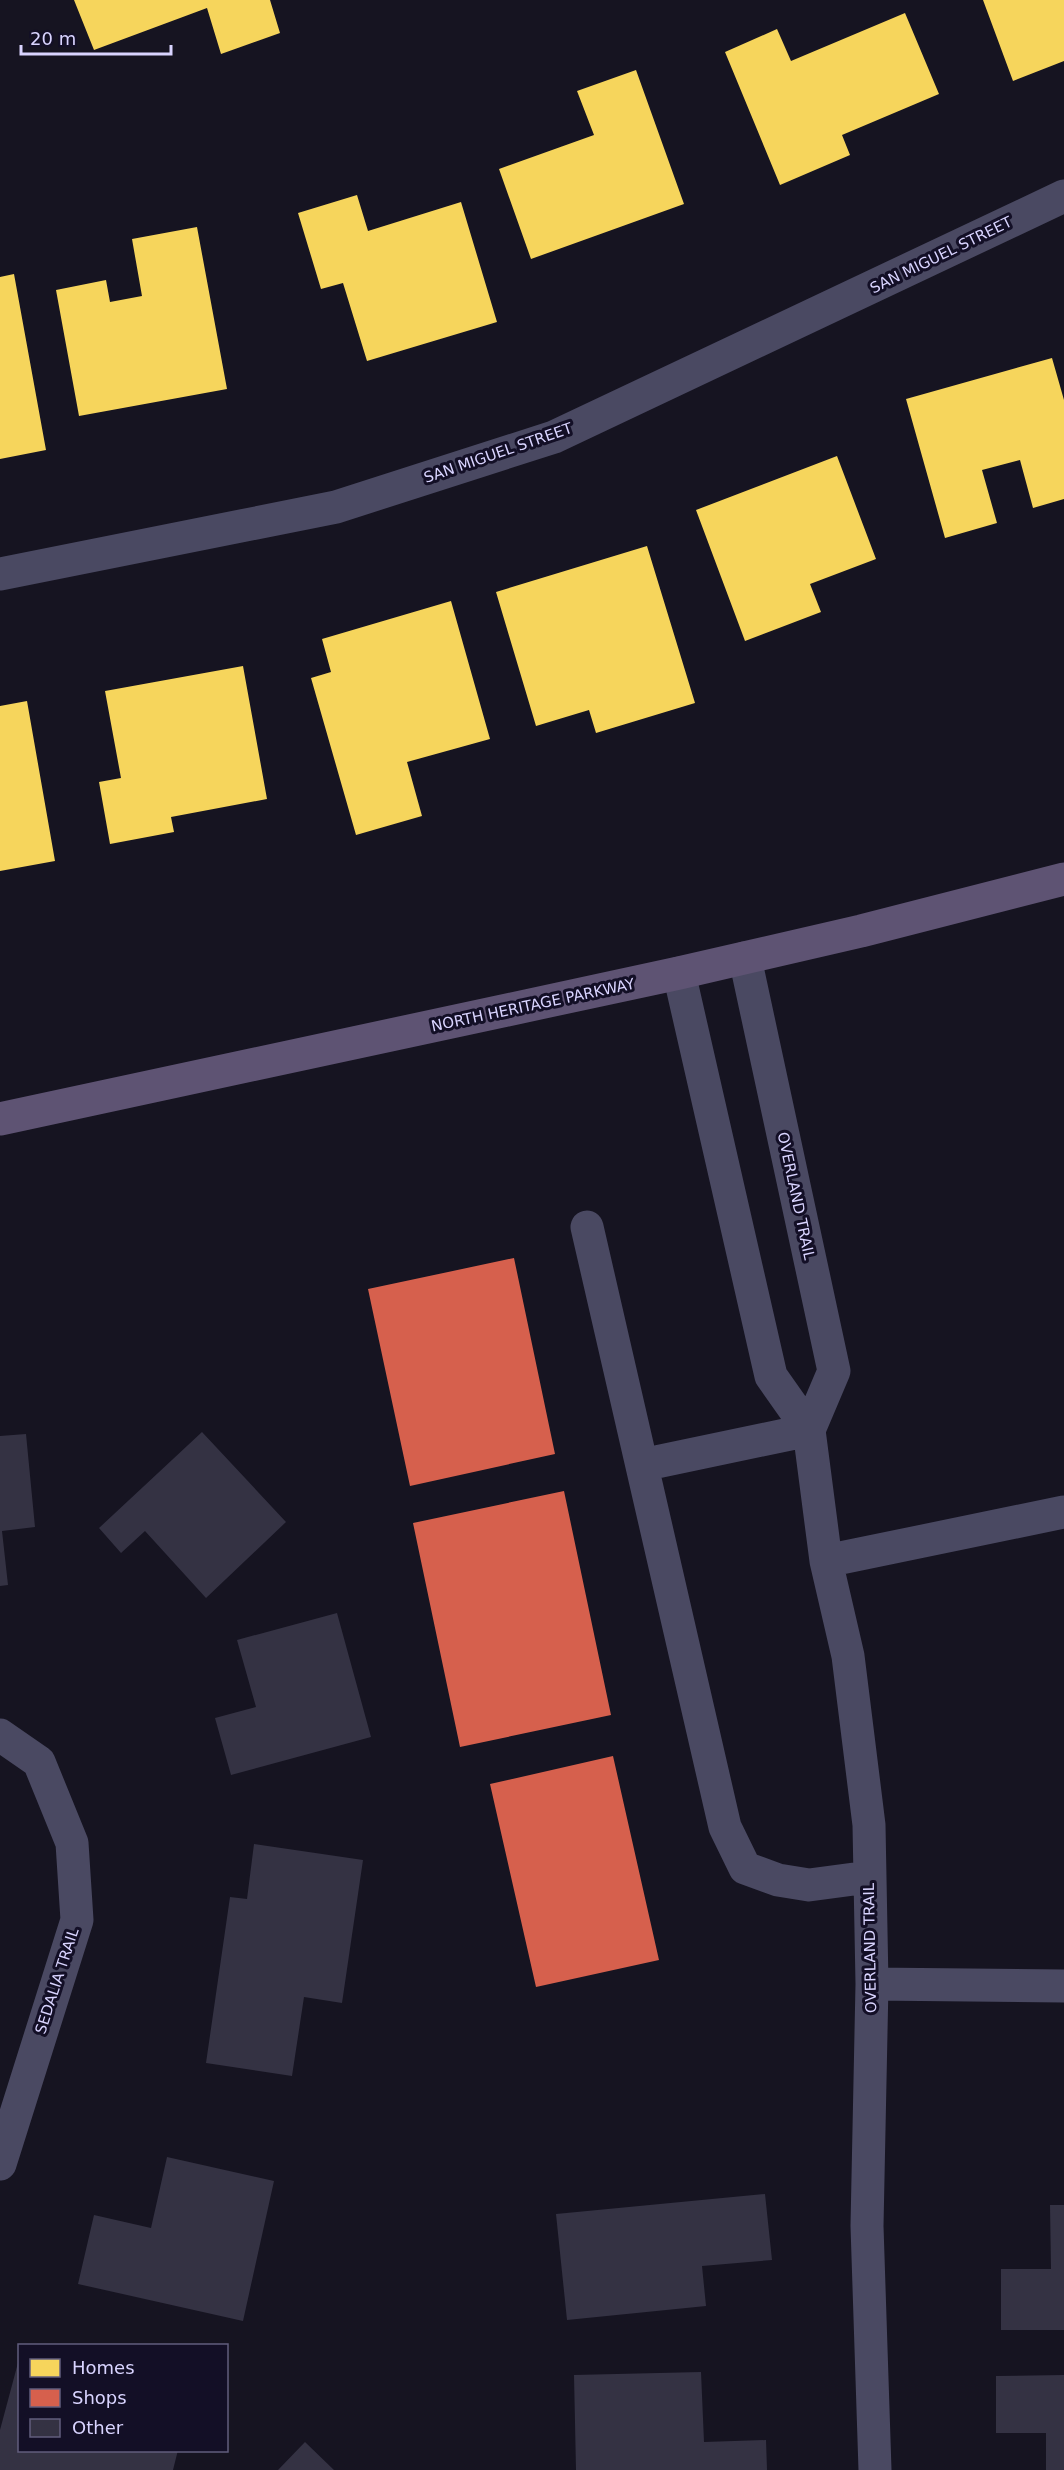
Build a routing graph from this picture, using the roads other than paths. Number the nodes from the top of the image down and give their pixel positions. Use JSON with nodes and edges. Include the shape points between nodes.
{"nodes":[{"id":1,"x":1064,"y":196,"type":"edge"},
{"id":2,"x":0,"y":574,"type":"edge"},
{"id":3,"x":1064,"y":879,"type":"edge"},
{"id":4,"x":745,"y":958,"type":"junction"},
{"id":5,"x":679,"y":973,"type":"junction"},
{"id":6,"x":0,"y":1119,"type":"edge"},
{"id":7,"x":587,"y":1227,"type":"dead end"},
{"id":8,"x":809,"y":1430,"type":"junction"},
{"id":9,"x":642,"y":1465,"type":"junction"},
{"id":10,"x":1064,"y":1512,"type":"edge"},
{"id":11,"x":826,"y":1561,"type":"junction"},
{"id":12,"x":0,"y":1735,"type":"edge"},
{"id":13,"x":869,"y":1877,"type":"junction"},
{"id":14,"x":872,"y":1984,"type":"junction"},
{"id":15,"x":1064,"y":1986,"type":"edge"},
{"id":16,"x":0,"y":2164,"type":"edge"},
{"id":17,"x":875,"y":2470,"type":"edge"}],
"edges":[{"from":1,"to":2,"type":"street","name":"SAN MIGUEL STREET","via":[[554,436],[336,507]]},
{"from":3,"to":4,"type":"main road","name":"NORTH HERITAGE PARKWAY"},
{"from":4,"to":5,"type":"main road","name":"NORTH HERITAGE PARKWAY"},
{"from":4,"to":8,"type":"street","name":"OVERLAND TRAIL","via":[[834,1371]]},
{"from":5,"to":6,"type":"main road","name":"NORTH HERITAGE PARKWAY"},
{"from":5,"to":8,"type":"street","name":"OVERLAND TRAIL","via":[[771,1376]]},
{"from":7,"to":9,"type":"street"},
{"from":8,"to":9,"type":"street"},
{"from":8,"to":11,"type":"street","name":"OVERLAND TRAIL"},
{"from":9,"to":13,"type":"street","via":[[724,1827],[745,1868],[778,1880],[809,1885]]},
{"from":10,"to":11,"type":"street"},
{"from":11,"to":13,"type":"street","name":"OVERLAND TRAIL","via":[[848,1656],[869,1825]]},
{"from":12,"to":16,"type":"street","name":"SEDALIA TRAIL","via":[[39,1762],[72,1843],[76,1920]]},
{"from":13,"to":14,"type":"street","name":"OVERLAND TRAIL"},
{"from":14,"to":15,"type":"street"},
{"from":14,"to":17,"type":"street","name":"OVERLAND TRAIL","via":[[867,2226]]}]}
